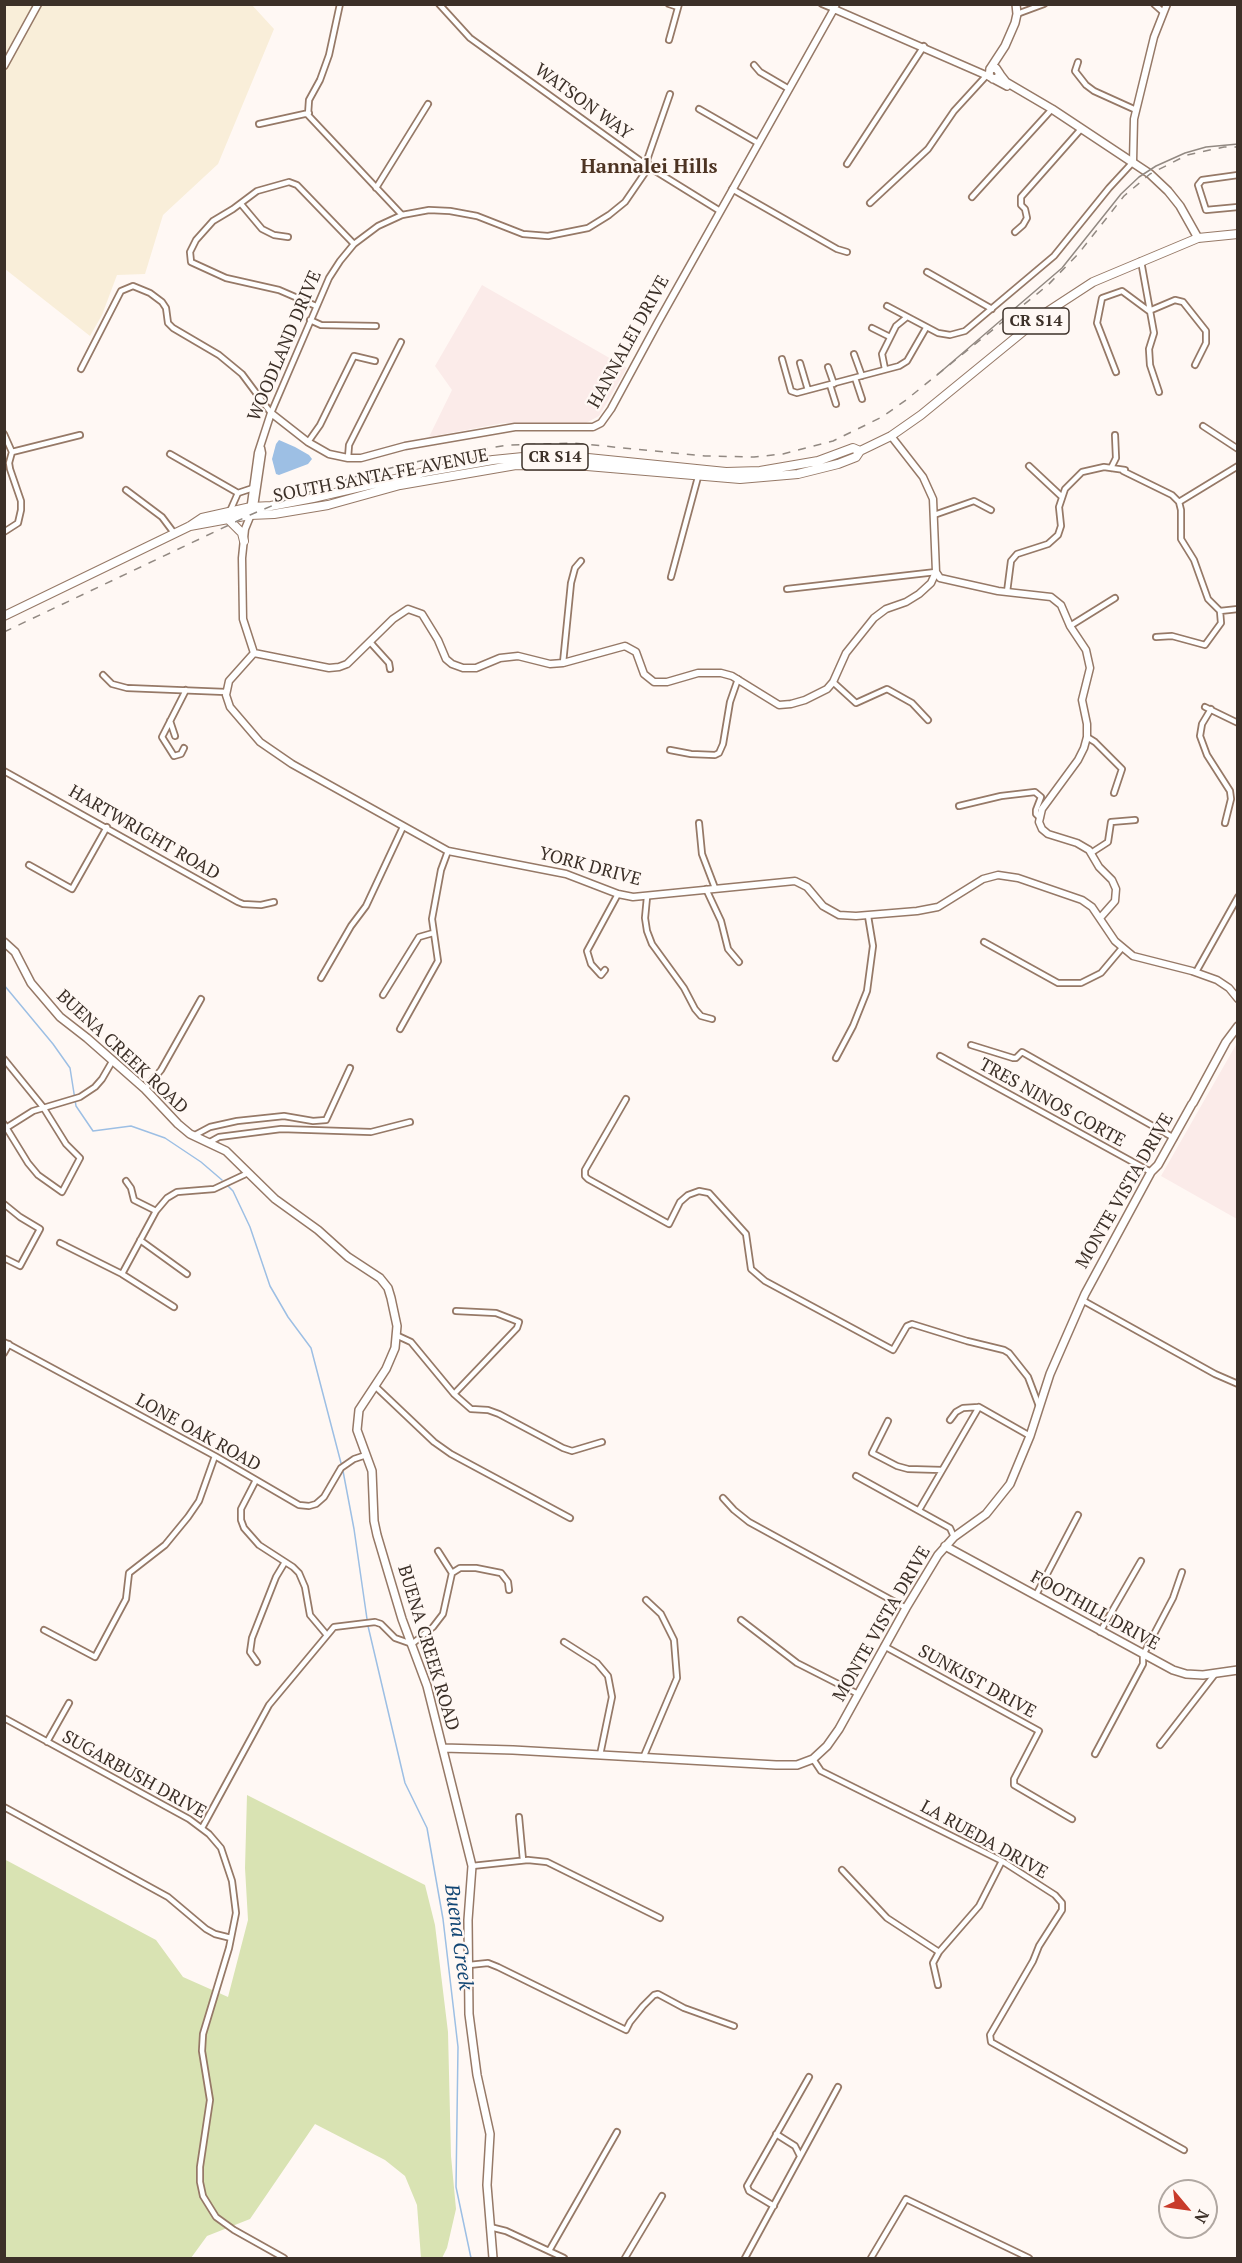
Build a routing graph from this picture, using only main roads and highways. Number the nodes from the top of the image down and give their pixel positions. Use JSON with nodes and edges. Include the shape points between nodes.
{"nodes":[{"id":1,"x":1016,"y":4,"type":"edge"},
{"id":2,"x":1005,"y":46,"type":"junction"},
{"id":3,"x":999,"y":72,"type":"junction"},
{"id":4,"x":990,"y":75,"type":"junction"},
{"id":5,"x":1023,"y":93,"type":"junction"},
{"id":6,"x":1238,"y":234,"type":"edge"},
{"id":7,"x":1198,"y":238,"type":"junction"},
{"id":8,"x":860,"y":451,"type":"junction"},
{"id":9,"x":251,"y":510,"type":"junction"},
{"id":10,"x":229,"y":520,"type":"junction"},
{"id":11,"x":190,"y":526,"type":"junction"},
{"id":12,"x":244,"y":541,"type":"road end"},
{"id":13,"x":4,"y":616,"type":"edge"},
{"id":14,"x":4,"y":942,"type":"edge"},
{"id":15,"x":1238,"y":1026,"type":"edge"},
{"id":16,"x":945,"y":1546,"type":"junction"},
{"id":17,"x":1238,"y":1670,"type":"edge"},
{"id":18,"x":443,"y":1748,"type":"junction"},
{"id":19,"x":493,"y":2259,"type":"edge"}],
"edges":[{"from":1,"to":2,"type":"main road","via":[[1017,14]]},
{"from":2,"to":3,"type":"main road"},
{"from":2,"to":4,"type":"main road"},
{"from":3,"to":4,"type":"main road","via":[[998,77]]},
{"from":3,"to":5,"type":"main road"},
{"from":4,"to":5,"type":"main road"},
{"from":5,"to":7,"type":"main road","via":[[1150,174],[1180,206]]},
{"from":6,"to":7,"type":"main road","name":"SOUTH SANTA FE AVENUE","number":"CR S14"},
{"from":7,"to":8,"type":"main road","name":"SOUTH SANTA FE AVENUE","number":"CR S14","via":[[1093,282],[1066,298],[921,416]]},
{"from":8,"to":9,"type":"main road","name":"SOUTH SANTA FE AVENUE","number":"CR S14","via":[[853,448],[799,466],[741,472],[588,458],[516,458],[425,472],[353,489],[334,500]]},
{"from":8,"to":9,"type":"main road","name":"SOUTH SANTA FE AVENUE","number":"CR S14","via":[[856,457],[798,474],[741,479],[587,466],[516,465],[400,485],[328,505],[274,514]]},
{"from":9,"to":10,"type":"main road","name":"SOUTH SANTA FE AVENUE","number":"CR S14"},
{"from":9,"to":11,"type":"main road","name":"SOUTH SANTA FE AVENUE","number":"CR S14","via":[[202,518]]},
{"from":10,"to":11,"type":"main road","name":"SOUTH SANTA FE AVENUE","number":"CR S14"},
{"from":10,"to":12,"type":"main road","via":[[242,533]]},
{"from":11,"to":13,"type":"main road","name":"SOUTH SANTA FE AVENUE","number":"CR S14"},
{"from":14,"to":18,"type":"main road","name":"BUENA CREEK ROAD","via":[[15,952],[31,983],[52,1010],[113,1060],[178,1124],[226,1151],[275,1198],[383,1281],[391,1298],[398,1336],[391,1360],[362,1405],[357,1430],[372,1471],[377,1535],[427,1686]]},
{"from":15,"to":16,"type":"main road","name":"MONTE VISTA DRIVE","via":[[1151,1172],[1082,1300],[1050,1374],[1016,1473],[986,1514]]},
{"from":16,"to":17,"type":"main road","name":"FOOTHILL DRIVE","via":[[1173,1670],[1186,1674]]},
{"from":16,"to":18,"type":"main road","name":"MONTE VISTA DRIVE","via":[[827,1746],[813,1759],[797,1765],[776,1765]]},
{"from":18,"to":19,"type":"main road","name":"BUENA CREEK ROAD","via":[[472,1866],[469,2014],[490,2134],[487,2185]]}]}
